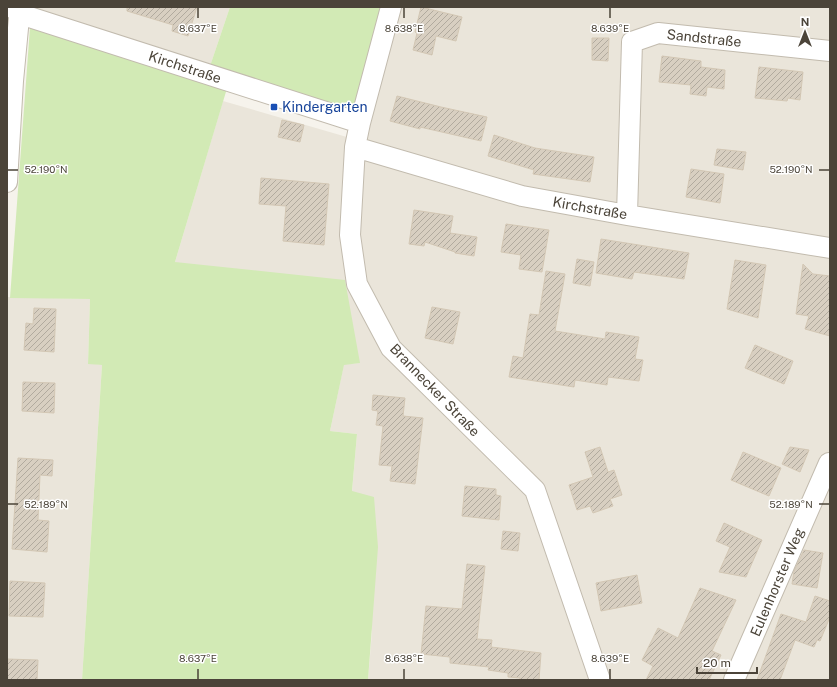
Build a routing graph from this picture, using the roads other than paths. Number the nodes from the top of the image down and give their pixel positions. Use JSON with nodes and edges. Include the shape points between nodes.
{"nodes":[{"id":1,"x":391,"y":7,"type":"edge"},
{"id":2,"x":17,"y":9,"type":"edge"},
{"id":3,"x":830,"y":51,"type":"edge"},
{"id":4,"x":360,"y":123,"type":"junction"},
{"id":5,"x":355,"y":148,"type":"junction"},
{"id":6,"x":7,"y":182,"type":"edge"},
{"id":7,"x":627,"y":215,"type":"junction"},
{"id":8,"x":830,"y":248,"type":"edge"},
{"id":9,"x":829,"y":463,"type":"dead end"},
{"id":10,"x":600,"y":680,"type":"edge"},
{"id":11,"x":734,"y":680,"type":"edge"}],
"edges":[{"from":1,"to":4,"type":"street","name":"Brannecker Straße"},
{"from":2,"to":4,"type":"street","name":"Kirchstraße"},
{"from":2,"to":6,"type":"street"},
{"from":3,"to":7,"type":"street","name":"Sandstraße","via":[[658,33],[632,42]]},
{"from":4,"to":5,"type":"street","name":"Brannecker Straße"},
{"from":5,"to":7,"type":"street","name":"Kirchstraße","via":[[522,196]]},
{"from":5,"to":10,"type":"street","name":"Brannecker Straße","via":[[350,235],[357,284],[391,348],[535,490]]},
{"from":7,"to":8,"type":"street","name":"Kirchstraße"},
{"from":9,"to":11,"type":"street","name":"Eulenhorster Weg"}]}
